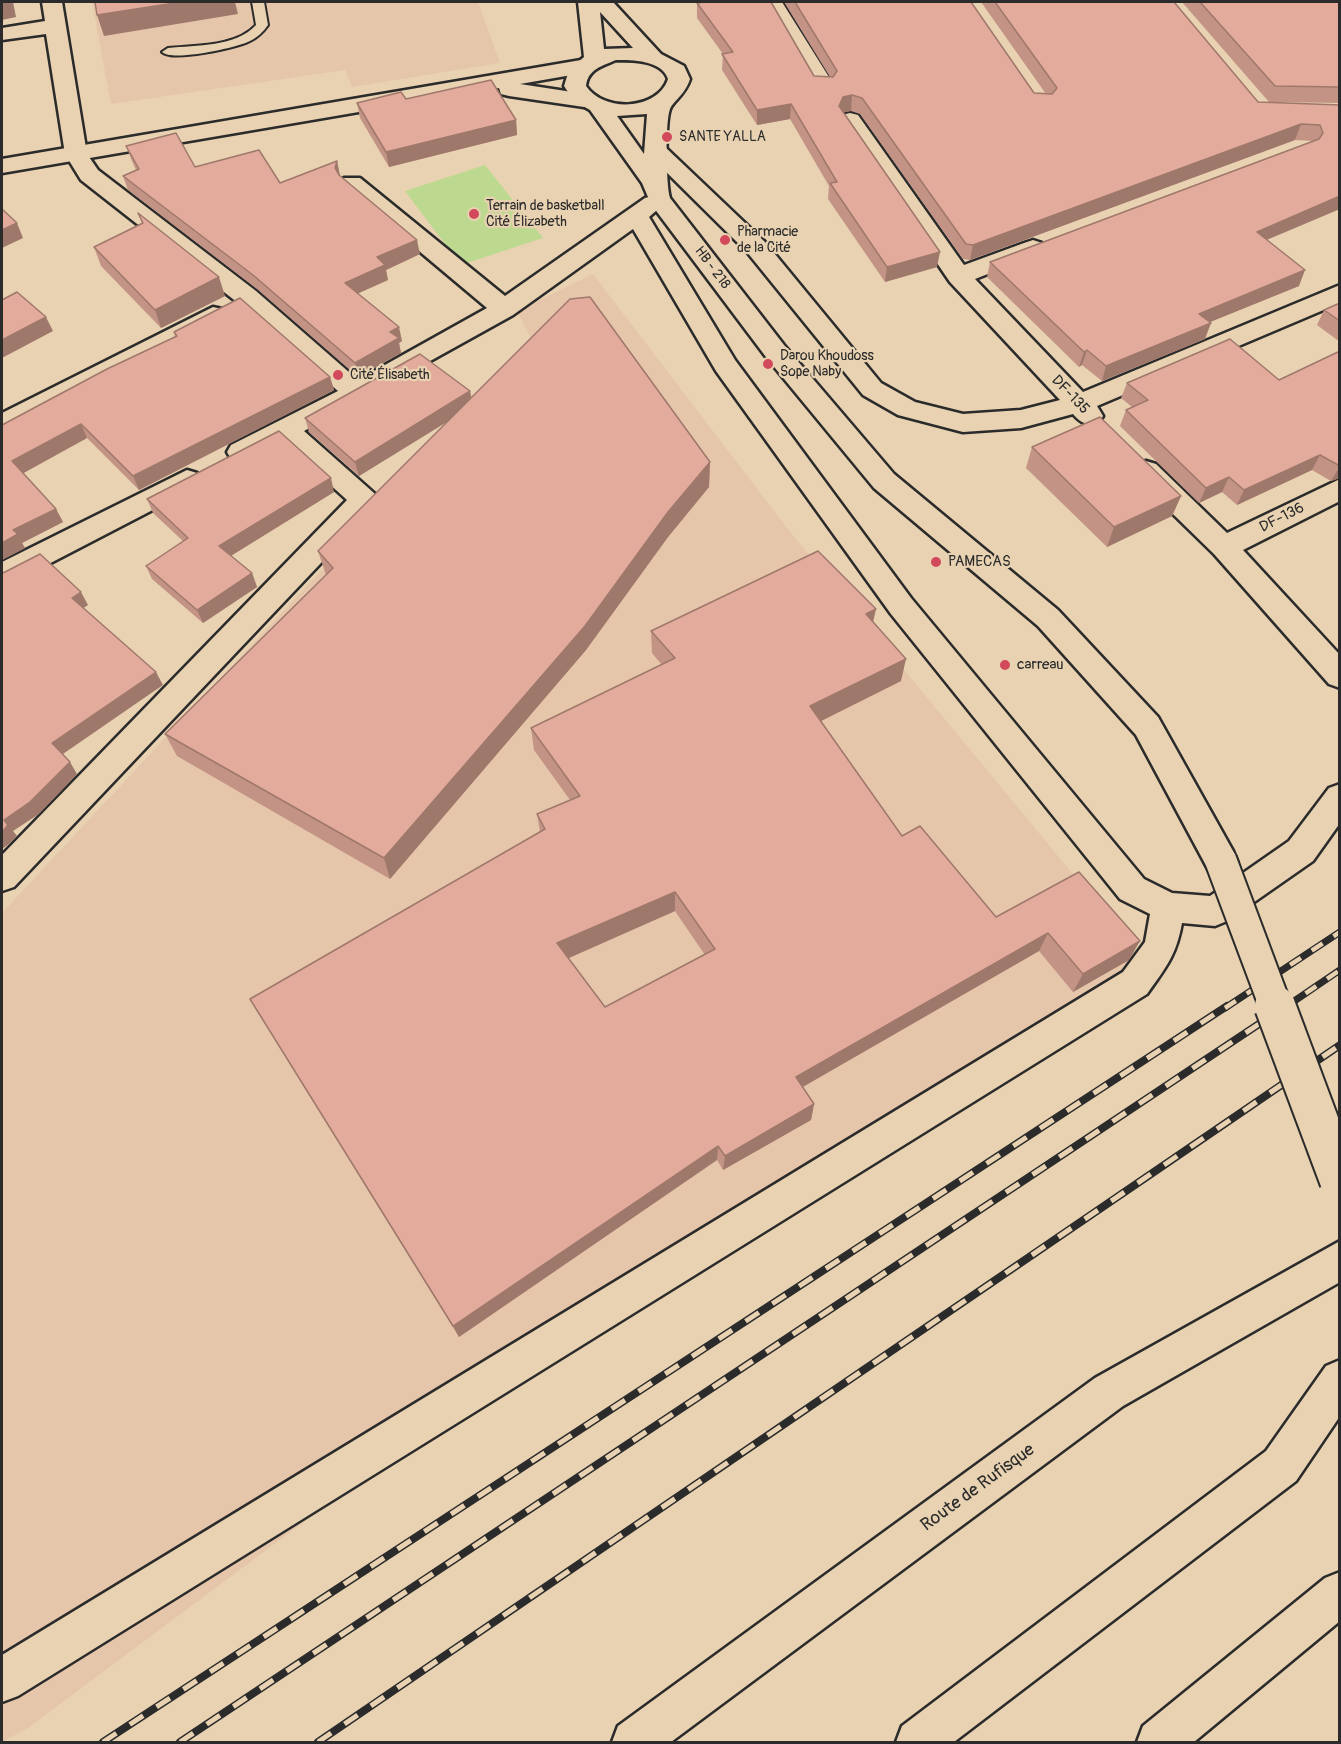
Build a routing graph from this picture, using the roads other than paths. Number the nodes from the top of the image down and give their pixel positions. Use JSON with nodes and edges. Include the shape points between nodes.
{"nodes":[{"id":1,"x":52,"y":2,"type":"edge"},
{"id":2,"x":258,"y":2,"type":"edge"},
{"id":3,"x":588,"y":2,"type":"edge"},
{"id":4,"x":602,"y":2,"type":"edge"},
{"id":5,"x":772,"y":2,"type":"edge"},
{"id":6,"x":56,"y":26,"type":"junction"},
{"id":7,"x":2,"y":34,"type":"edge"},
{"id":8,"x":168,"y":52,"type":"dead end"},
{"id":9,"x":652,"y":56,"type":"junction"},
{"id":10,"x":588,"y":63,"type":"junction"},
{"id":11,"x":823,"y":85,"type":"edge"},
{"id":12,"x":483,"y":86,"type":"junction"},
{"id":13,"x":592,"y":104,"type":"junction"},
{"id":14,"x":659,"y":105,"type":"junction"},
{"id":15,"x":850,"y":120,"type":"edge"},
{"id":16,"x":656,"y":152,"type":"junction"},
{"id":17,"x":76,"y":154,"type":"junction"},
{"id":18,"x":2,"y":166,"type":"edge"},
{"id":19,"x":352,"y":183,"type":"edge"},
{"id":20,"x":650,"y":199,"type":"junction"},
{"id":21,"x":1059,"y":238,"type":"edge"},
{"id":22,"x":959,"y":276,"type":"junction"},
{"id":23,"x":1340,"y":293,"type":"edge"},
{"id":24,"x":248,"y":297,"type":"junction"},
{"id":25,"x":504,"y":309,"type":"junction"},
{"id":26,"x":356,"y":393,"type":"junction"},
{"id":27,"x":1078,"y":404,"type":"junction"},
{"id":28,"x":2,"y":424,"type":"edge"},
{"id":29,"x":285,"y":429,"type":"junction"},
{"id":30,"x":1340,"y":489,"type":"edge"},
{"id":31,"x":1224,"y":547,"type":"junction"},
{"id":32,"x":2,"y":575,"type":"edge"},
{"id":33,"x":1340,"y":676,"type":"edge"},
{"id":34,"x":1340,"y":798,"type":"edge"},
{"id":35,"x":2,"y":877,"type":"edge"},
{"id":36,"x":1168,"y":907,"type":"junction"},
{"id":37,"x":1340,"y":1180,"type":"edge"},
{"id":38,"x":1340,"y":1260,"type":"edge"},
{"id":39,"x":1340,"y":1380,"type":"edge"},
{"id":40,"x":1340,"y":1593,"type":"edge"},
{"id":41,"x":2,"y":1680,"type":"edge"},
{"id":42,"x":634,"y":1743,"type":"edge"},
{"id":43,"x":918,"y":1743,"type":"edge"},
{"id":44,"x":1159,"y":1743,"type":"edge"}],
"edges":[{"from":1,"to":6,"type":"street"},
{"from":2,"to":8,"type":"lane","via":[[262,25],[254,36],[233,43]]},
{"from":3,"to":10,"type":"street"},
{"from":4,"to":9,"type":"street"},
{"from":5,"to":11,"type":"street"},
{"from":6,"to":7,"type":"street"},
{"from":6,"to":17,"type":"street"},
{"from":9,"to":10,"type":"street","via":[[613,53]]},
{"from":9,"to":14,"type":"street","via":[[668,63],[677,73],[678,85],[672,96]]},
{"from":10,"to":12,"type":"street"},
{"from":10,"to":13,"type":"street","via":[[574,78],[576,90]]},
{"from":12,"to":13,"type":"street"},
{"from":12,"to":17,"type":"street"},
{"from":13,"to":14,"type":"street","via":[[620,111],[640,111]]},
{"from":13,"to":20,"type":"street","name":"HB - 218"},
{"from":14,"to":16,"type":"street"},
{"from":15,"to":22,"type":"street","name":"DF-135","number":"DF-135"},
{"from":16,"to":20,"type":"street"},
{"from":16,"to":27,"type":"street","via":[[756,247],[872,389],[907,409],[963,423],[1021,419]]},
{"from":17,"to":18,"type":"street"},
{"from":17,"to":24,"type":"street","via":[[89,175],[113,196]]},
{"from":19,"to":25,"type":"street"},
{"from":20,"to":25,"type":"street"},
{"from":20,"to":36,"type":"street","via":[[725,365],[901,606],[1132,889]]},
{"from":20,"to":37,"type":"street","name":"HB - 218","bridge":true,"via":[[884,481],[1048,618],[1147,726],[1221,861]]},
{"from":21,"to":22,"type":"street"},
{"from":22,"to":27,"type":"street","name":"DF-135","number":"DF-135"},
{"from":23,"to":27,"type":"street"},
{"from":24,"to":26,"type":"street"},
{"from":24,"to":28,"type":"street"},
{"from":25,"to":26,"type":"street"},
{"from":26,"to":29,"type":"street"},
{"from":27,"to":31,"type":"street","name":"DF-135","number":"DF-135"},
{"from":29,"to":32,"type":"street"},
{"from":29,"to":35,"type":"street","via":[[364,500]]},
{"from":30,"to":31,"type":"street","name":"DF-136","number":"DF-136"},
{"from":31,"to":33,"type":"street","name":"DF-135","number":"DF-135"},
{"from":34,"to":36,"type":"street","via":[[1300,851],[1215,911]]},
{"from":36,"to":41,"type":"street","via":[[1161,947],[1135,983]]},
{"from":38,"to":42,"type":"street","name":"Route de Rufisque","via":[[1109,1392]]},
{"from":39,"to":43,"type":"street","via":[[1281,1466]]},
{"from":40,"to":44,"type":"street"}]}
